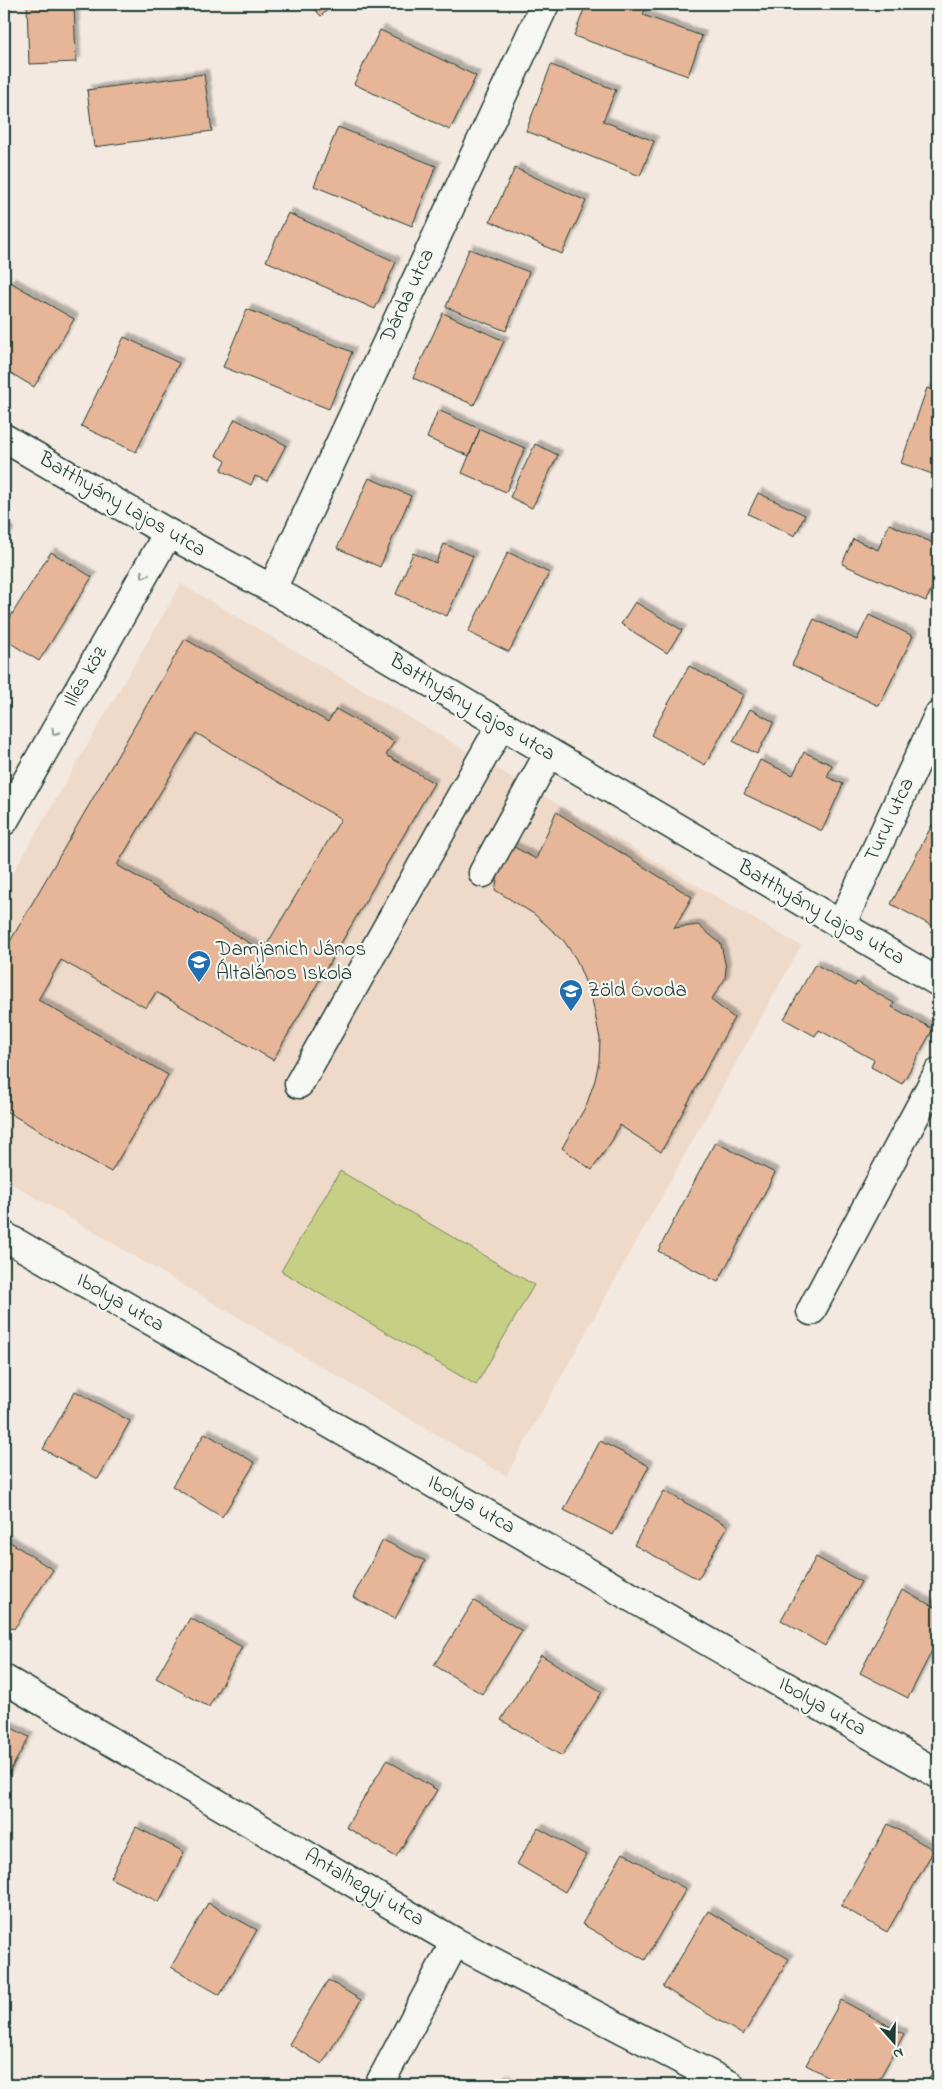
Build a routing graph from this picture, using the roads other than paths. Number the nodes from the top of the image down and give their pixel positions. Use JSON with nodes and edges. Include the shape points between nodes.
{"nodes":[{"id":1,"x":545,"y":4,"type":"edge"},
{"id":2,"x":4,"y":438,"type":"edge"},
{"id":3,"x":168,"y":533,"type":"junction"},
{"id":4,"x":272,"y":589,"type":"junction"},
{"id":5,"x":938,"y":716,"type":"edge"},
{"id":6,"x":502,"y":725,"type":"junction"},
{"id":7,"x":548,"y":753,"type":"junction"},
{"id":8,"x":4,"y":821,"type":"edge"},
{"id":9,"x":482,"y":873,"type":"dead end"},
{"id":10,"x":841,"y":925,"type":"junction"},
{"id":11,"x":938,"y":982,"type":"edge"},
{"id":12,"x":938,"y":1073,"type":"edge"},
{"id":13,"x":299,"y":1084,"type":"dead end"},
{"id":14,"x":4,"y":1236,"type":"edge"},
{"id":15,"x":811,"y":1311,"type":"dead end"},
{"id":16,"x":4,"y":1679,"type":"edge"},
{"id":17,"x":938,"y":1774,"type":"edge"},
{"id":18,"x":455,"y":1942,"type":"junction"},
{"id":19,"x":380,"y":2085,"type":"edge"},
{"id":20,"x":730,"y":2085,"type":"edge"}],
"edges":[{"from":1,"to":4,"type":"street","name":"Dárda utca"},
{"from":2,"to":3,"type":"street","name":"Batthyány Lajos utca"},
{"from":3,"to":4,"type":"street","name":"Batthyány Lajos utca"},
{"from":3,"to":8,"type":"street","name":"Illés köz","one_way":true},
{"from":4,"to":6,"type":"street","name":"Batthyány Lajos utca"},
{"from":5,"to":10,"type":"street","name":"Turul utca"},
{"from":6,"to":7,"type":"street","name":"Batthyány Lajos utca"},
{"from":6,"to":13,"type":"street"},
{"from":7,"to":9,"type":"street"},
{"from":7,"to":10,"type":"street","name":"Batthyány Lajos utca"},
{"from":10,"to":11,"type":"street","name":"Batthyány Lajos utca"},
{"from":12,"to":15,"type":"street"},
{"from":14,"to":17,"type":"street","name":"Ibolya utca"},
{"from":16,"to":18,"type":"street","name":"Antalhegyi utca"},
{"from":18,"to":19,"type":"street"},
{"from":18,"to":20,"type":"street","name":"Antalhegyi utca"}]}
